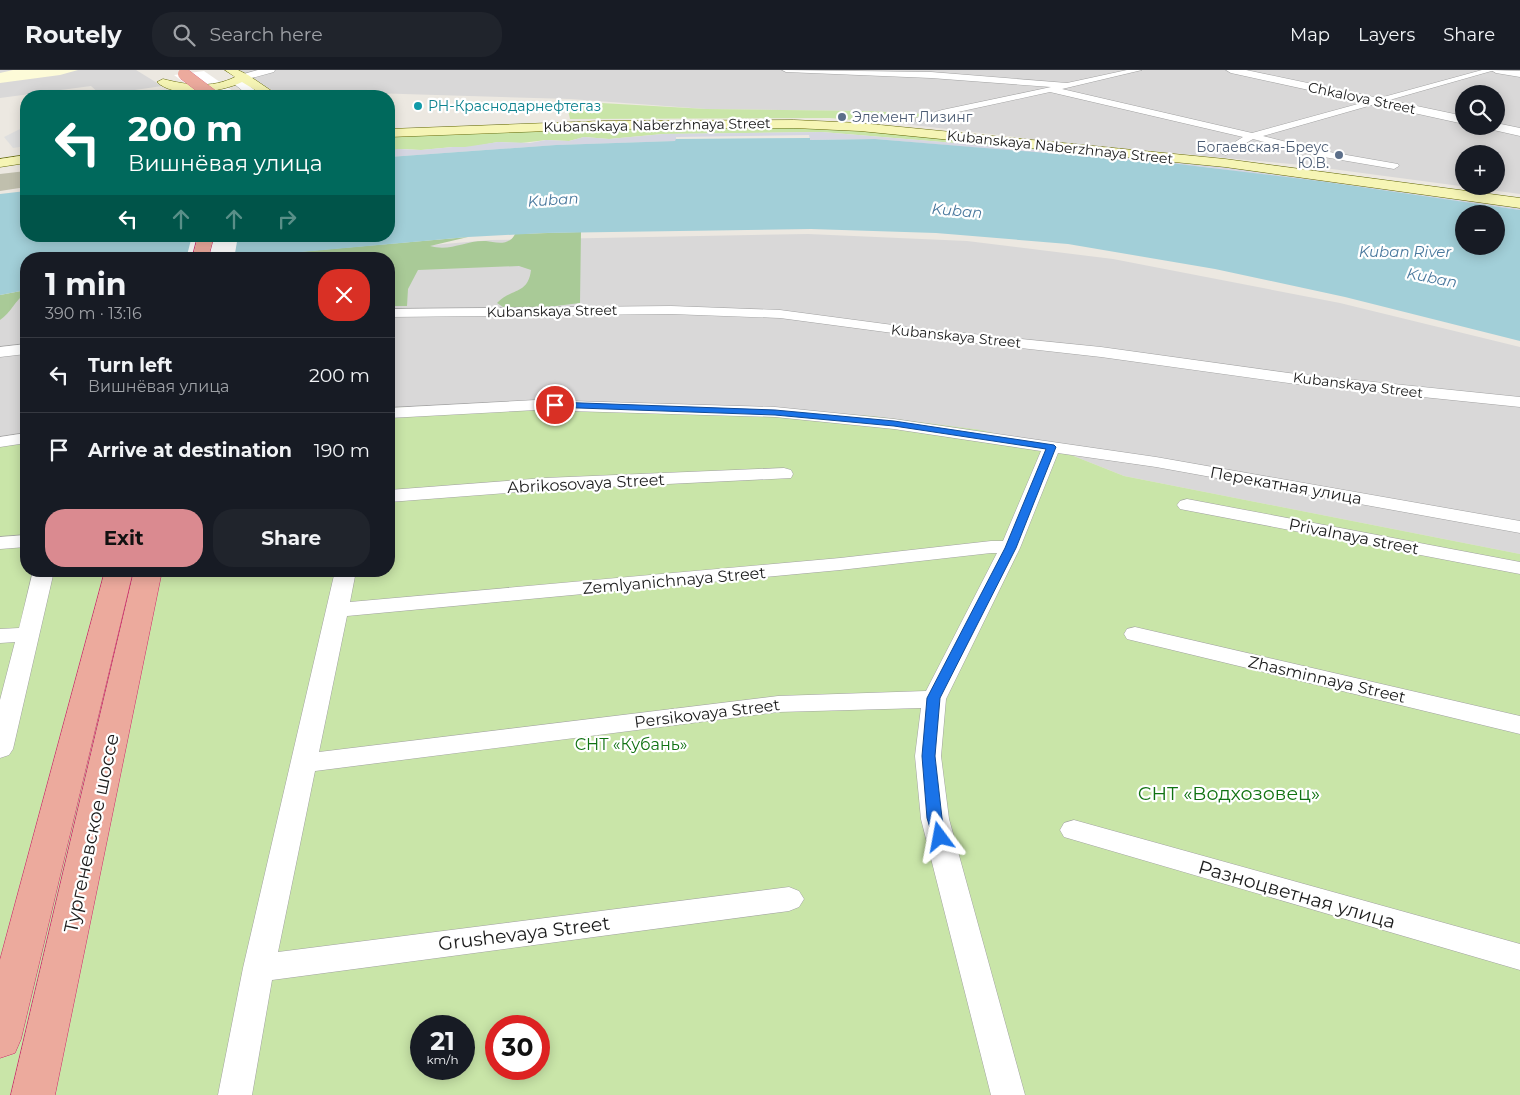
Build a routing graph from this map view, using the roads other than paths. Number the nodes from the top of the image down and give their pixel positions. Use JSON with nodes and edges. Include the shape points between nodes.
{"nodes":[{"id":1,"x":230,"y":70,"type":"edge"},
{"id":2,"x":264,"y":70,"type":"edge"},
{"id":3,"x":270,"y":70,"type":"edge"},
{"id":4,"x":786,"y":70,"type":"edge"},
{"id":5,"x":1138,"y":70,"type":"edge"},
{"id":6,"x":1231,"y":70,"type":"edge"},
{"id":7,"x":1491,"y":70,"type":"edge"},
{"id":8,"x":1496,"y":70,"type":"edge"},
{"id":9,"x":182,"y":71,"type":"edge"},
{"id":10,"x":1520,"y":74,"type":"edge"},
{"id":11,"x":240,"y":78,"type":"edge"},
{"id":12,"x":1069,"y":85,"type":"junction"},
{"id":13,"x":176,"y":90,"type":"edge"},
{"id":14,"x":198,"y":90,"type":"edge"},
{"id":15,"x":213,"y":90,"type":"edge"},
{"id":16,"x":255,"y":90,"type":"edge"},
{"id":17,"x":1049,"y":90,"type":"junction"},
{"id":18,"x":1377,"y":101,"type":"junction"},
{"id":19,"x":1455,"y":118,"type":"edge"},
{"id":20,"x":919,"y":120,"type":"dead end"},
{"id":21,"x":395,"y":128,"type":"edge"},
{"id":22,"x":1505,"y":129,"type":"edge"},
{"id":23,"x":1520,"y":132,"type":"edge"},
{"id":24,"x":395,"y":134,"type":"edge"},
{"id":25,"x":1252,"y":136,"type":"junction"},
{"id":26,"x":1226,"y":152,"type":"dead end"},
{"id":27,"x":20,"y":161,"type":"edge"},
{"id":28,"x":0,"y":163,"type":"edge"},
{"id":29,"x":1394,"y":166,"type":"dead end"},
{"id":30,"x":20,"y":167,"type":"edge"},
{"id":31,"x":0,"y":169,"type":"edge"},
{"id":32,"x":1520,"y":196,"type":"edge"},
{"id":33,"x":1520,"y":203,"type":"edge"},
{"id":34,"x":395,"y":313,"type":"edge"},
{"id":35,"x":20,"y":350,"type":"edge"},
{"id":36,"x":0,"y":352,"type":"edge"},
{"id":37,"x":1520,"y":402,"type":"edge"},
{"id":38,"x":395,"y":413,"type":"edge"},
{"id":39,"x":20,"y":439,"type":"edge"},
{"id":40,"x":0,"y":442,"type":"edge"},
{"id":41,"x":1048,"y":447,"type":"junction"},
{"id":42,"x":784,"y":474,"type":"dead end"},
{"id":43,"x":395,"y":496,"type":"edge"},
{"id":44,"x":1187,"y":505,"type":"dead end"},
{"id":45,"x":1520,"y":527,"type":"edge"},
{"id":46,"x":20,"y":540,"type":"edge"},
{"id":47,"x":0,"y":542,"type":"edge"},
{"id":48,"x":1010,"y":548,"type":"junction"},
{"id":49,"x":1520,"y":568,"type":"edge"},
{"id":50,"x":42,"y":577,"type":"edge"},
{"id":51,"x":116,"y":577,"type":"edge"},
{"id":52,"x":147,"y":577,"type":"edge"},
{"id":53,"x":345,"y":577,"type":"edge"},
{"id":54,"x":337,"y":610,"type":"junction"},
{"id":55,"x":28,"y":634,"type":"junction"},
{"id":56,"x":1135,"y":634,"type":"dead end"},
{"id":57,"x":0,"y":636,"type":"edge"},
{"id":58,"x":934,"y":698,"type":"junction"},
{"id":59,"x":1520,"y":725,"type":"edge"},
{"id":60,"x":0,"y":749,"type":"edge"},
{"id":61,"x":303,"y":763,"type":"junction"},
{"id":62,"x":1074,"y":830,"type":"dead end"},
{"id":63,"x":788,"y":899,"type":"dead end"},
{"id":64,"x":1520,"y":957,"type":"edge"},
{"id":65,"x":259,"y":968,"type":"junction"},
{"id":66,"x":0,"y":1040,"type":"edge"},
{"id":67,"x":33,"y":1095,"type":"edge"},
{"id":68,"x":234,"y":1095,"type":"edge"},
{"id":69,"x":1008,"y":1095,"type":"edge"}],
"edges":[{"from":1,"to":11,"type":"main road"},
{"from":2,"to":11,"type":"street"},
{"from":3,"to":11,"type":"street"},
{"from":4,"to":12,"type":"street","via":[[930,75]]},
{"from":5,"to":12,"type":"street"},
{"from":6,"to":18,"type":"street","name":"Chkalova Street"},
{"from":7,"to":18,"type":"street"},
{"from":8,"to":10,"type":"street"},
{"from":9,"to":15,"type":"highway","bridge":true},
{"from":11,"to":15,"type":"main road"},
{"from":11,"to":16,"type":"street"},
{"from":12,"to":17,"type":"street"},
{"from":13,"to":15,"type":"main road","via":[[160,80],[182,88]]},
{"from":14,"to":15,"type":"main road"},
{"from":17,"to":20,"type":"street"},
{"from":17,"to":25,"type":"street"},
{"from":18,"to":19,"type":"street","name":"Chkalova Street"},
{"from":18,"to":25,"type":"street"},
{"from":21,"to":32,"type":"main road","name":"Kubanskaya Naberzhnaya Street","via":[[612,120],[850,122],[1243,160]]},
{"from":22,"to":23,"type":"street"},
{"from":24,"to":33,"type":"main road","name":"Kubanskaya Naberzhnaya Street","via":[[602,125],[794,124],[851,127],[1225,163]]},
{"from":25,"to":26,"type":"street"},
{"from":25,"to":29,"type":"street","via":[[1318,153]]},
{"from":27,"to":28,"type":"main road"},
{"from":30,"to":31,"type":"main road"},
{"from":34,"to":37,"type":"street","name":"Kubanskaya Street","via":[[671,310],[780,314],[1306,380]]},
{"from":35,"to":36,"type":"street"},
{"from":38,"to":41,"type":"street","name":"Перекатная улица","via":[[536,405],[775,412],[894,424]]},
{"from":39,"to":40,"type":"street"},
{"from":41,"to":45,"type":"street","name":"Перекатная улица","via":[[1156,462]]},
{"from":41,"to":48,"type":"street"},
{"from":42,"to":43,"type":"street","name":"Abrikosovaya Street","via":[[545,484]]},
{"from":44,"to":49,"type":"street","name":"Privalnaya street"},
{"from":46,"to":47,"type":"street"},
{"from":48,"to":54,"type":"street","name":"Zemlyanichnaya Street"},
{"from":48,"to":58,"type":"street"},
{"from":50,"to":55,"type":"street"},
{"from":51,"to":66,"type":"highway","name":"Тургеневское шоссе"},
{"from":52,"to":67,"type":"highway","name":"Тургеневское шоссе"},
{"from":53,"to":54,"type":"street"},
{"from":54,"to":61,"type":"street"},
{"from":55,"to":57,"type":"street"},
{"from":55,"to":60,"type":"street"},
{"from":56,"to":59,"type":"street","name":"Zhasminnaya Street"},
{"from":58,"to":61,"type":"street","name":"Persikovaya Street","via":[[778,704]]},
{"from":58,"to":69,"type":"street","via":[[928,756],[935,818]]},
{"from":61,"to":65,"type":"street"},
{"from":62,"to":64,"type":"street","name":"Разноцветная улица"},
{"from":63,"to":65,"type":"street","name":"Grushevaya Street"},
{"from":65,"to":68,"type":"street"}]}
